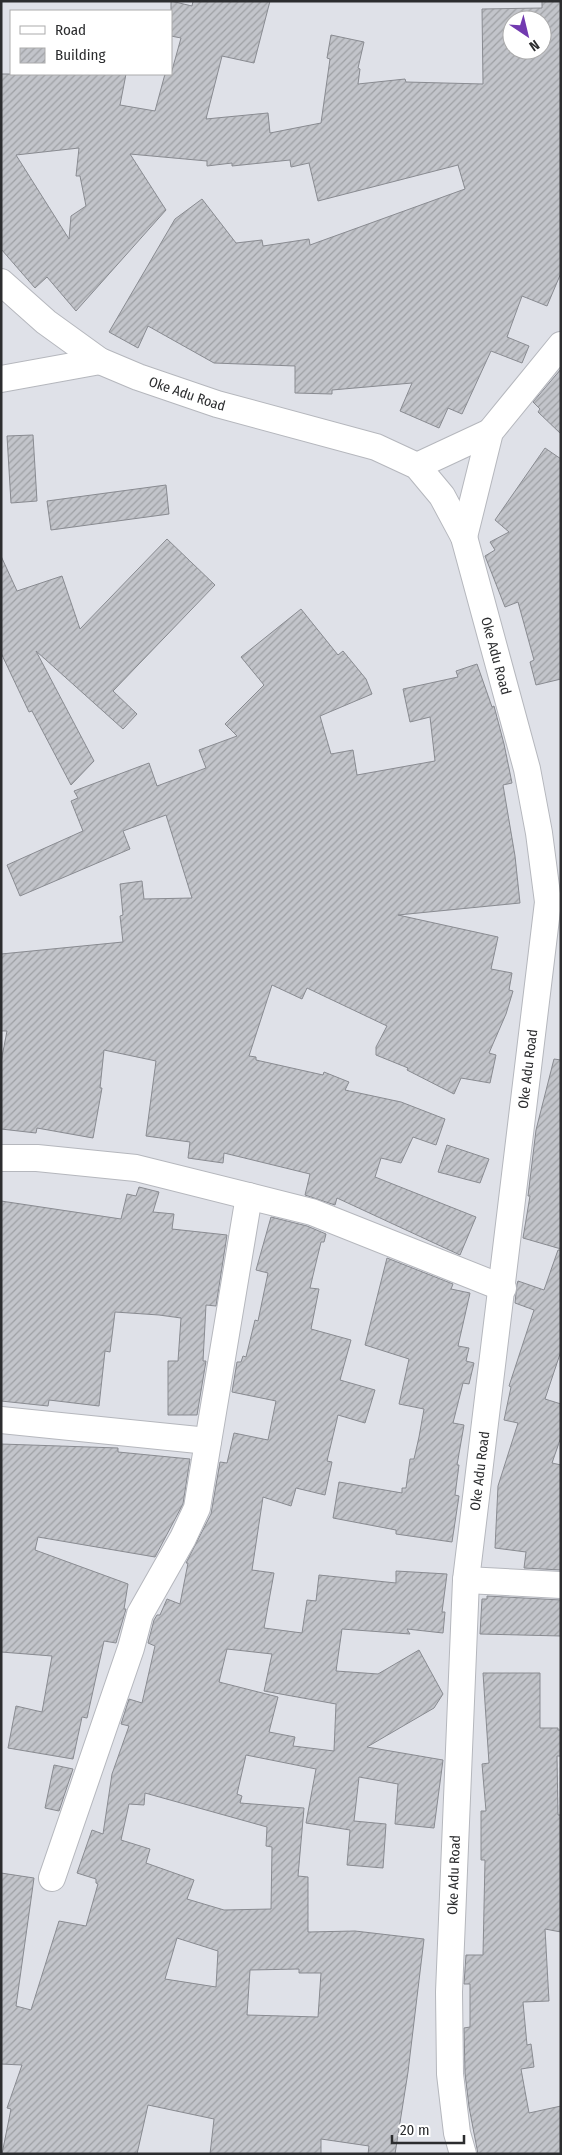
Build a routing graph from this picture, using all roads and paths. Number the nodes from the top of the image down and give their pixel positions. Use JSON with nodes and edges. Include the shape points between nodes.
{"nodes":[{"id":1,"x":1,"y":282,"type":"edge"},
{"id":2,"x":561,"y":345,"type":"edge"},
{"id":3,"x":100,"y":361,"type":"junction"},
{"id":4,"x":1,"y":379,"type":"edge"},
{"id":5,"x":490,"y":432,"type":"junction"},
{"id":6,"x":418,"y":466,"type":"junction"},
{"id":7,"x":464,"y":538,"type":"junction"},
{"id":8,"x":554,"y":901,"type":"edge"},
{"id":9,"x":1,"y":1158,"type":"edge"},
{"id":10,"x":249,"y":1196,"type":"junction"},
{"id":11,"x":502,"y":1288,"type":"junction"},
{"id":12,"x":1,"y":1420,"type":"edge"},
{"id":13,"x":208,"y":1440,"type":"junction"},
{"id":14,"x":466,"y":1580,"type":"junction"},
{"id":15,"x":561,"y":1585,"type":"edge"},
{"id":16,"x":52,"y":1878,"type":"dead end"},
{"id":17,"x":463,"y":2154,"type":"edge"}],
"edges":[{"from":1,"to":3,"type":"street","name":"Oke Adu Road","via":[[46,322]]},
{"from":2,"to":5,"type":"street"},
{"from":3,"to":4,"type":"street"},
{"from":3,"to":6,"type":"street","name":"Oke Adu Road","via":[[217,404],[376,447]]},
{"from":5,"to":6,"type":"street"},
{"from":5,"to":7,"type":"street"},
{"from":6,"to":7,"type":"street","name":"Oke Adu Road","via":[[442,496]]},
{"from":7,"to":8,"type":"street","name":"Oke Adu Road","via":[[528,769]]},
{"from":8,"to":11,"type":"street","name":"Oke Adu Road"},
{"from":9,"to":10,"type":"street","via":[[37,1158],[136,1168]]},
{"from":10,"to":11,"type":"street","via":[[312,1212]]},
{"from":10,"to":13,"type":"street"},
{"from":11,"to":14,"type":"street","name":"Oke Adu Road"},
{"from":12,"to":13,"type":"street"},
{"from":13,"to":16,"type":"street","via":[[197,1508],[140,1614]]},
{"from":14,"to":15,"type":"street"},
{"from":14,"to":17,"type":"street","name":"Oke Adu Road","via":[[449,1992],[450,2074],[457,2133]]}]}
